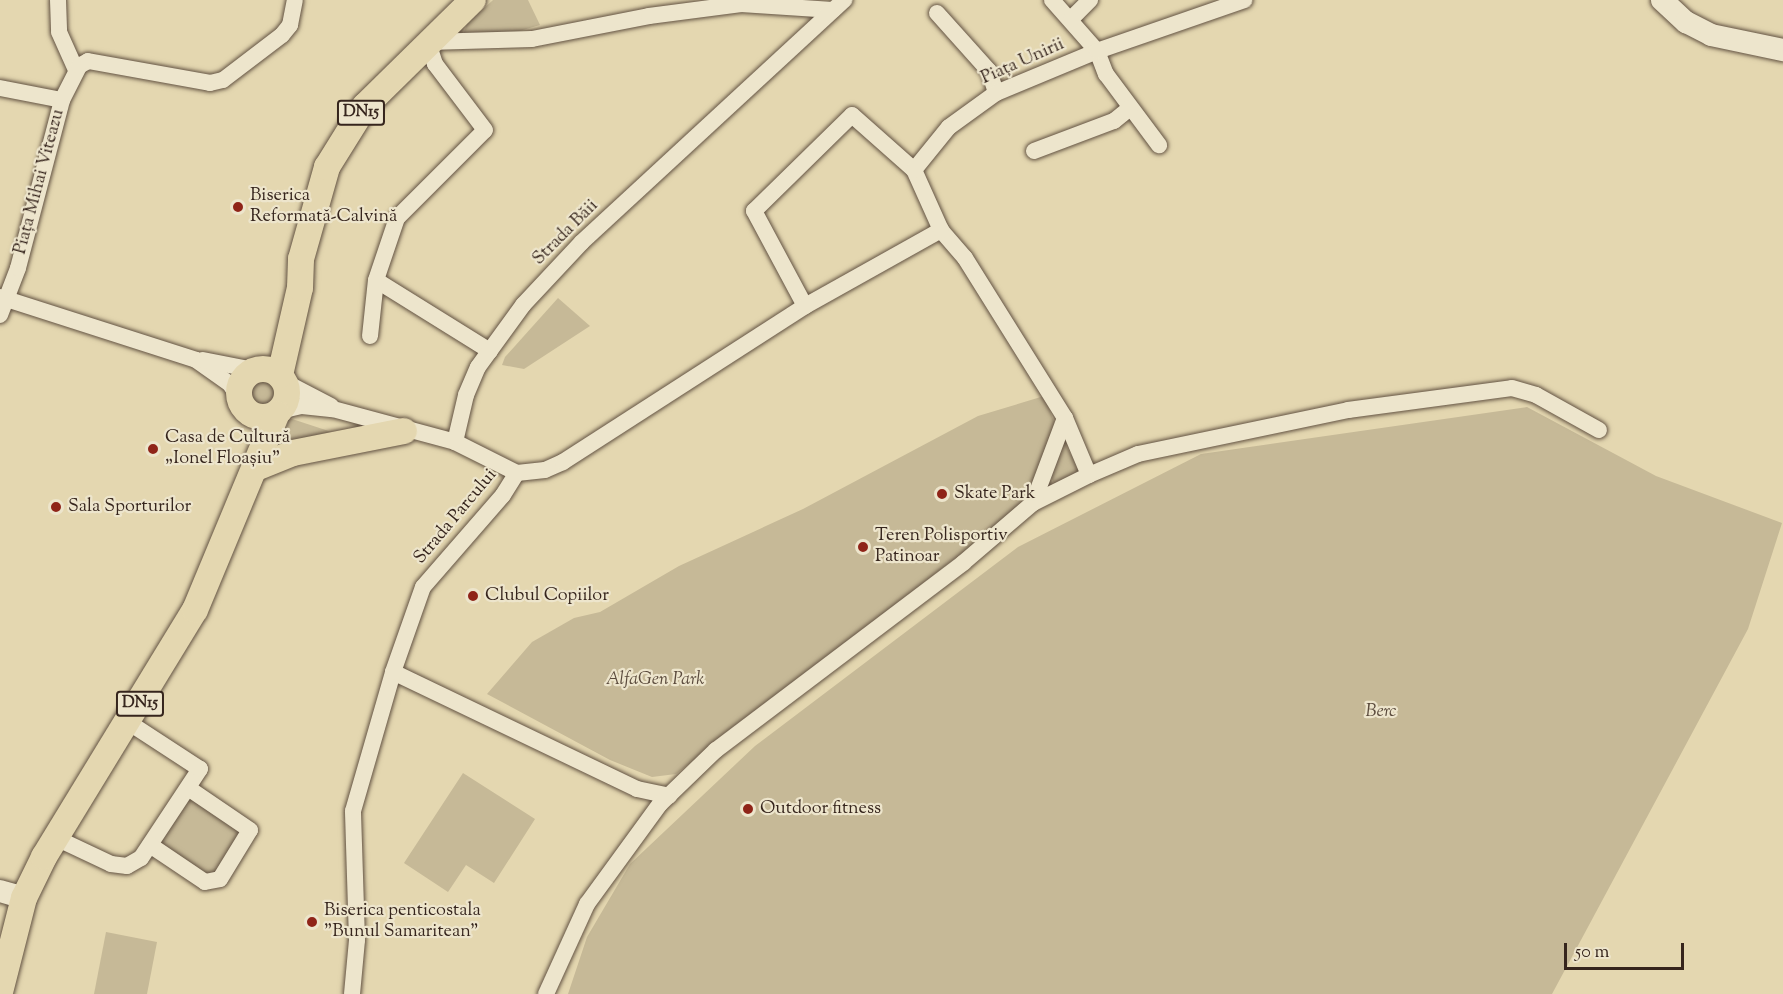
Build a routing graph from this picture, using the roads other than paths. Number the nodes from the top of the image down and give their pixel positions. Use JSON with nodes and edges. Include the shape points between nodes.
{"nodes":[{"id":1,"x":58,"y":0,"type":"edge"},
{"id":2,"x":295,"y":0,"type":"edge"},
{"id":3,"x":473,"y":0,"type":"edge"},
{"id":4,"x":1052,"y":0,"type":"edge"},
{"id":5,"x":1090,"y":0,"type":"edge"},
{"id":6,"x":1244,"y":0,"type":"edge"},
{"id":7,"x":1662,"y":0,"type":"edge"},
{"id":8,"x":838,"y":5,"type":"edge"},
{"id":9,"x":937,"y":13,"type":"dead end"},
{"id":10,"x":1071,"y":19,"type":"junction"},
{"id":11,"x":428,"y":42,"type":"junction"},
{"id":12,"x":1783,"y":50,"type":"edge"},
{"id":13,"x":1097,"y":51,"type":"junction"},
{"id":14,"x":76,"y":70,"type":"junction"},
{"id":15,"x":0,"y":88,"type":"edge"},
{"id":16,"x":996,"y":93,"type":"junction"},
{"id":17,"x":62,"y":100,"type":"junction"},
{"id":18,"x":1130,"y":108,"type":"junction"},
{"id":19,"x":1160,"y":145,"type":"dead end"},
{"id":20,"x":1034,"y":151,"type":"dead end"},
{"id":21,"x":914,"y":170,"type":"junction"},
{"id":22,"x":941,"y":231,"type":"junction"},
{"id":23,"x":376,"y":280,"type":"junction"},
{"id":24,"x":4,"y":298,"type":"edge"},
{"id":25,"x":805,"y":306,"type":"junction"},
{"id":26,"x":0,"y":315,"type":"edge"},
{"id":27,"x":370,"y":336,"type":"dead end"},
{"id":28,"x":490,"y":351,"type":"junction"},
{"id":29,"x":196,"y":360,"type":"junction"},
{"id":30,"x":269,"y":374,"type":"junction"},
{"id":31,"x":240,"y":402,"type":"junction"},
{"id":32,"x":333,"y":409,"type":"junction"},
{"id":33,"x":278,"y":412,"type":"junction"},
{"id":34,"x":1065,"y":418,"type":"junction"},
{"id":35,"x":1599,"y":430,"type":"dead end"},
{"id":36,"x":404,"y":431,"type":"junction"},
{"id":37,"x":454,"y":442,"type":"junction"},
{"id":38,"x":256,"y":468,"type":"junction"},
{"id":39,"x":517,"y":473,"type":"junction"},
{"id":40,"x":1089,"y":476,"type":"junction"},
{"id":41,"x":241,"y":502,"type":"junction"},
{"id":42,"x":1033,"y":503,"type":"junction"},
{"id":43,"x":393,"y":672,"type":"junction"},
{"id":44,"x":128,"y":722,"type":"junction"},
{"id":45,"x":188,"y":788,"type":"junction"},
{"id":46,"x":669,"y":796,"type":"junction"},
{"id":47,"x":56,"y":838,"type":"junction"},
{"id":48,"x":150,"y":845,"type":"junction"},
{"id":49,"x":12,"y":894,"type":"edge"},
{"id":50,"x":0,"y":992,"type":"edge"},
{"id":51,"x":352,"y":994,"type":"edge"},
{"id":52,"x":546,"y":994,"type":"edge"}],
"edges":[{"from":1,"to":14,"type":"street","via":[[59,32]]},
{"from":2,"to":14,"type":"street","via":[[290,25],[282,35],[223,80],[210,83],[88,62]]},
{"from":3,"to":11,"type":"main road","number":"DN15"},
{"from":4,"to":10,"type":"street"},
{"from":5,"to":10,"type":"street"},
{"from":6,"to":13,"type":"street","name":"Piața Unirii"},
{"from":7,"to":12,"type":"main road","via":[[1686,22],[1711,35]]},
{"from":8,"to":11,"type":"street","via":[[741,4],[649,16],[532,39]]},
{"from":8,"to":28,"type":"street","name":"Strada Băii","via":[[582,242],[523,305]]},
{"from":9,"to":16,"type":"street","via":[[989,71]]},
{"from":10,"to":13,"type":"street"},
{"from":11,"to":23,"type":"street","via":[[435,64],[485,130],[397,218]]},
{"from":11,"to":30,"type":"main road","number":"DN15","via":[[365,106],[348,130],[317,194],[301,259],[300,288]]},
{"from":13,"to":16,"type":"street","name":"Piața Unirii"},
{"from":13,"to":18,"type":"street","via":[[1106,74]]},
{"from":14,"to":17,"type":"street","name":"Piața Mihai Viteazu"},
{"from":15,"to":17,"type":"street"},
{"from":16,"to":21,"type":"street","name":"Piața Unirii","via":[[949,127]]},
{"from":17,"to":24,"type":"street","name":"Piața Mihai Viteazu"},
{"from":18,"to":19,"type":"street"},
{"from":18,"to":20,"type":"street","via":[[1114,121]]},
{"from":21,"to":22,"type":"street"},
{"from":21,"to":25,"type":"street","via":[[852,115],[754,212]]},
{"from":22,"to":25,"type":"street","name":"Strada Parcului"},
{"from":22,"to":34,"type":"street","via":[[965,258]]},
{"from":23,"to":27,"type":"street"},
{"from":23,"to":28,"type":"street"},
{"from":24,"to":26,"type":"street","name":"Piața Mihai Viteazu"},
{"from":24,"to":29,"type":"street"},
{"from":25,"to":39,"type":"street","name":"Strada Parcului","via":[[563,462],[545,470]]},
{"from":28,"to":37,"type":"street","name":"Strada Băii","via":[[466,395]]},
{"from":29,"to":30,"type":"street"},
{"from":29,"to":31,"type":"street","via":[[230,384]]},
{"from":30,"to":31,"type":"main road","number":"DN15","via":[[243,379]]},
{"from":30,"to":32,"type":"street"},
{"from":30,"to":33,"type":"main road","number":"DN15","via":[[287,398]]},
{"from":31,"to":33,"type":"main road","via":[[253,415]]},
{"from":31,"to":41,"type":"main road","number":"DN15","via":[[249,428]]},
{"from":32,"to":33,"type":"street","via":[[302,406]]},
{"from":32,"to":36,"type":"street"},
{"from":33,"to":38,"type":"main road","number":"DN15"},
{"from":34,"to":40,"type":"street"},
{"from":34,"to":42,"type":"street"},
{"from":35,"to":40,"type":"street","via":[[1536,394],[1512,388],[1348,410],[1138,454]]},
{"from":36,"to":37,"type":"street"},
{"from":36,"to":38,"type":"main road","via":[[292,453]]},
{"from":37,"to":39,"type":"street"},
{"from":38,"to":41,"type":"main road","number":"DN15"},
{"from":39,"to":43,"type":"street","name":"Strada Parcului","via":[[503,495],[423,587]]},
{"from":40,"to":42,"type":"street"},
{"from":41,"to":44,"type":"main road","number":"DN15","via":[[195,610]]},
{"from":42,"to":46,"type":"street","via":[[963,563],[716,750]]},
{"from":43,"to":46,"type":"street","via":[[637,789]]},
{"from":43,"to":51,"type":"street","name":"Strada Parcului","via":[[352,811],[357,940]]},
{"from":44,"to":45,"type":"street","via":[[200,769]]},
{"from":44,"to":47,"type":"main road","number":"DN15"},
{"from":45,"to":48,"type":"street"},
{"from":45,"to":48,"type":"street","via":[[250,830],[220,879],[205,882]]},
{"from":46,"to":52,"type":"street","via":[[642,826],[587,904]]},
{"from":47,"to":48,"type":"street","via":[[111,864],[127,866],[141,858]]},
{"from":47,"to":49,"type":"main road","number":"DN15"},
{"from":49,"to":50,"type":"main road","number":"DN15"}]}
